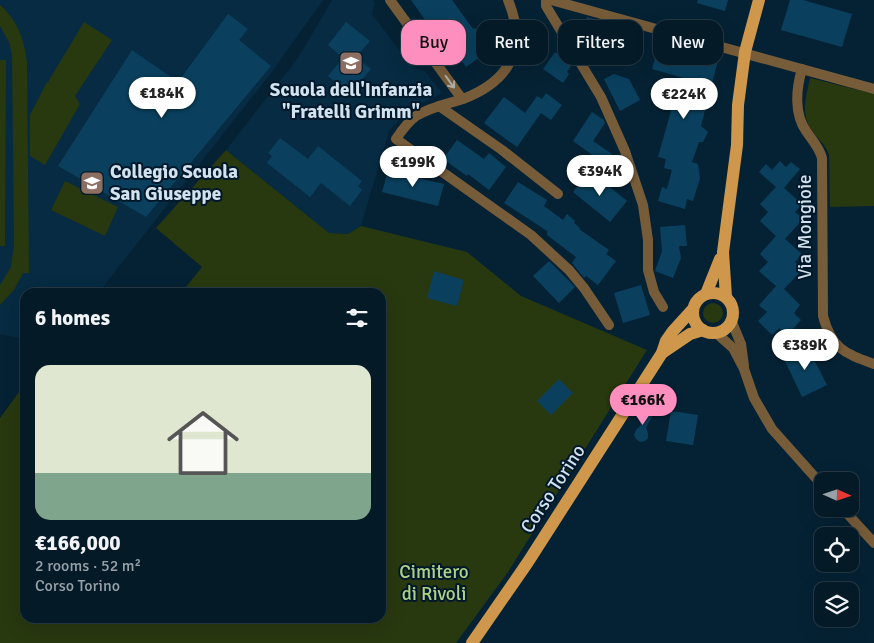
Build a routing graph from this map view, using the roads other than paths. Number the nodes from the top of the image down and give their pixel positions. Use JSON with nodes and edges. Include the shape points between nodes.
{"nodes":[{"id":1,"x":390,"y":0,"type":"edge"},
{"id":2,"x":508,"y":0,"type":"edge"},
{"id":3,"x":546,"y":0,"type":"edge"},
{"id":4,"x":551,"y":0,"type":"edge"},
{"id":5,"x":759,"y":0,"type":"edge"},
{"id":6,"x":745,"y":52,"type":"junction"},
{"id":7,"x":802,"y":70,"type":"junction"},
{"id":8,"x":874,"y":89,"type":"edge"},
{"id":9,"x":462,"y":99,"type":"junction"},
{"id":10,"x":439,"y":106,"type":"junction"},
{"id":11,"x":558,"y":194,"type":"dead end"},
{"id":12,"x":723,"y":252,"type":"junction"},
{"id":13,"x":706,"y":294,"type":"junction"},
{"id":14,"x":726,"y":297,"type":"junction"},
{"id":15,"x":663,"y":307,"type":"dead end"},
{"id":16,"x":693,"y":309,"type":"junction"},
{"id":17,"x":731,"y":320,"type":"junction"},
{"id":18,"x":609,"y":325,"type":"dead end"},
{"id":19,"x":709,"y":331,"type":"junction"},
{"id":20,"x":662,"y":353,"type":"junction"},
{"id":21,"x":874,"y":364,"type":"edge"},
{"id":22,"x":744,"y":369,"type":"junction"},
{"id":23,"x":814,"y":476,"type":"edge"},
{"id":24,"x":851,"y":518,"type":"edge"},
{"id":25,"x":874,"y":543,"type":"edge"},
{"id":26,"x":472,"y":643,"type":"edge"}],
"edges":[{"from":1,"to":9,"type":"street","one_way":true},
{"from":2,"to":9,"type":"street","via":[[514,13],[517,41],[507,68],[489,86]]},
{"from":3,"to":15,"type":"street","via":[[546,6],[601,97],[625,150],[643,206],[648,270],[654,292]]},
{"from":4,"to":6,"type":"street"},
{"from":5,"to":6,"type":"main road"},
{"from":6,"to":7,"type":"street"},
{"from":6,"to":12,"type":"main road"},
{"from":7,"to":8,"type":"street"},
{"from":7,"to":21,"type":"street","name":"Via Mongioie","via":[[798,93],[801,124],[820,149],[822,158],[823,316],[838,348]]},
{"from":9,"to":10,"type":"street"},
{"from":10,"to":11,"type":"street"},
{"from":10,"to":18,"type":"street","via":[[416,117],[396,138],[531,235],[569,270]]},
{"from":12,"to":13,"type":"main road"},
{"from":12,"to":14,"type":"main road"},
{"from":13,"to":14,"type":"main road"},
{"from":13,"to":16,"type":"main road","via":[[697,300]]},
{"from":14,"to":17,"type":"main road","via":[[732,309]]},
{"from":16,"to":19,"type":"main road","via":[[695,322]]},
{"from":16,"to":20,"type":"main road","name":"Corso Torino","via":[[673,331]]},
{"from":17,"to":19,"type":"main road","via":[[726,327]]},
{"from":17,"to":22,"type":"street","via":[[742,344]]},
{"from":19,"to":20,"type":"main road","name":"Corso Torino","via":[[690,334]]},
{"from":19,"to":22,"type":"street","via":[[733,348]]},
{"from":20,"to":26,"type":"main road","name":"Corso Torino"},
{"from":22,"to":23,"type":"street","via":[[754,398],[772,429]]},
{"from":24,"to":25,"type":"street"}]}
